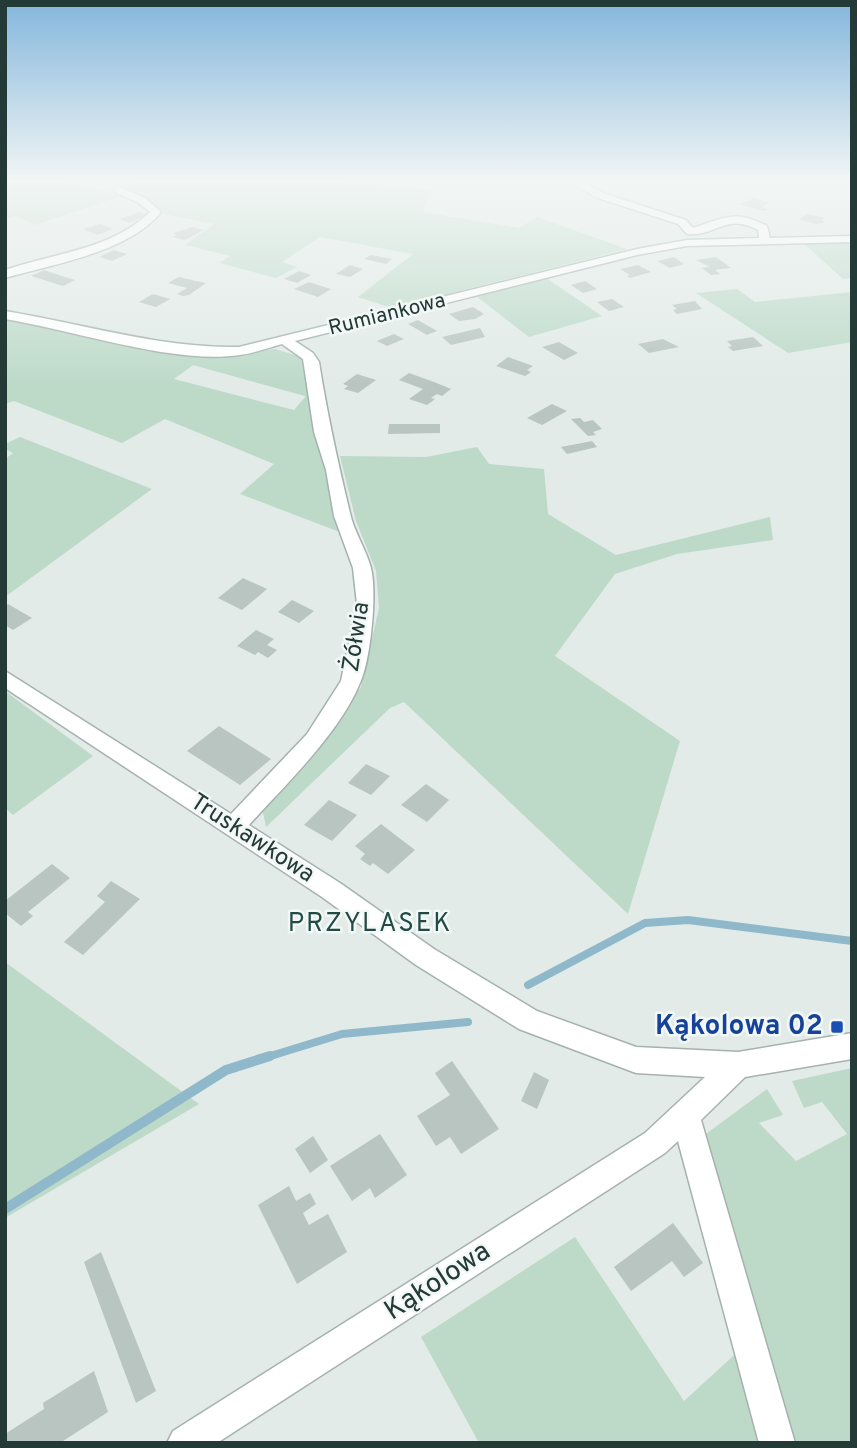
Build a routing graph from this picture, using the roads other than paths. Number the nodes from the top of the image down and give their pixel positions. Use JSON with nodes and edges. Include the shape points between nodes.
{"nodes":[{"id":1,"x":87,"y":250,"type":"edge"},
{"id":2,"x":638,"y":250,"type":"edge"},
{"id":3,"x":5,"y":274,"type":"edge"},
{"id":4,"x":5,"y":314,"type":"edge"},
{"id":5,"x":286,"y":341,"type":"junction"},
{"id":6,"x":5,"y":678,"type":"edge"},
{"id":7,"x":233,"y":827,"type":"junction"},
{"id":8,"x":852,"y":1046,"type":"edge"},
{"id":9,"x":738,"y":1065,"type":"junction"},
{"id":10,"x":685,"y":1115,"type":"junction"},
{"id":11,"x":186,"y":1443,"type":"edge"},
{"id":12,"x":777,"y":1443,"type":"edge"}],
"edges":[{"from":1,"to":3,"type":"street"},
{"from":2,"to":5,"type":"street","name":"Rumiankowa"},
{"from":4,"to":5,"type":"street","name":"Rumiankowa","via":[[195,350],[239,351]]},
{"from":5,"to":7,"type":"street","name":"Żółwia","via":[[312,362],[322,432],[342,516],[362,568],[366,604],[351,682],[315,739]]},
{"from":6,"to":7,"type":"street","name":"Truskawkowa"},
{"from":7,"to":9,"type":"street","name":"Truskawkowa","via":[[425,957],[528,1020],[636,1060]]},
{"from":8,"to":9,"type":"street"},
{"from":9,"to":10,"type":"street","name":"Kąkolowa"},
{"from":10,"to":11,"type":"street","name":"Kąkolowa","via":[[655,1143]]},
{"from":10,"to":12,"type":"street"}]}
